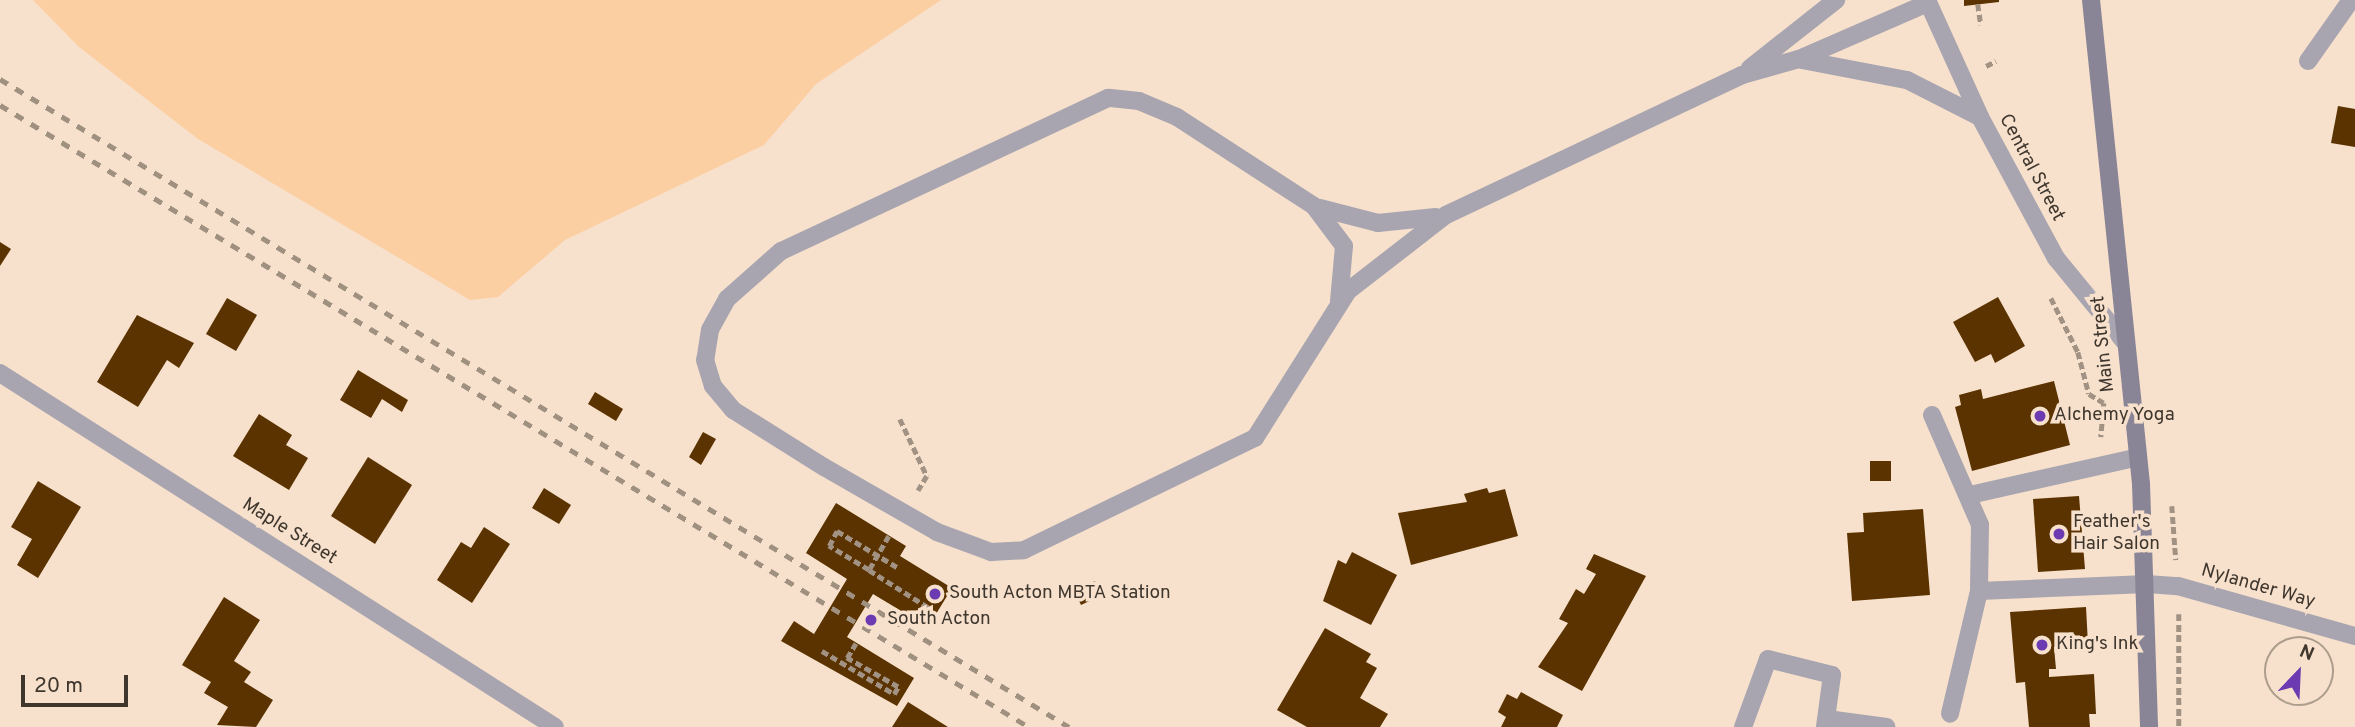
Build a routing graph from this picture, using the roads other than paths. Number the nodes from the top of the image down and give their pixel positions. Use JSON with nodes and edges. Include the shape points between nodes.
{"nodes":[{"id":1,"x":1836,"y":0,"type":"edge"},
{"id":2,"x":2091,"y":0,"type":"edge"},
{"id":3,"x":2351,"y":0,"type":"edge"},
{"id":4,"x":1928,"y":2,"type":"edge"},
{"id":5,"x":1799,"y":59,"type":"junction"},
{"id":6,"x":2308,"y":61,"type":"dead end"},
{"id":7,"x":1742,"y":75,"type":"junction"},
{"id":8,"x":1980,"y":117,"type":"junction"},
{"id":9,"x":1314,"y":206,"type":"junction"},
{"id":10,"x":1446,"y":215,"type":"junction"},
{"id":11,"x":1339,"y":301,"type":"junction"},
{"id":12,"x":2124,"y":341,"type":"junction"},
{"id":13,"x":0,"y":373,"type":"edge"},
{"id":14,"x":1931,"y":415,"type":"dead end"},
{"id":15,"x":2138,"y":457,"type":"junction"},
{"id":16,"x":1970,"y":495,"type":"junction"},
{"id":17,"x":2147,"y":584,"type":"junction"},
{"id":18,"x":1979,"y":592,"type":"junction"},
{"id":19,"x":2355,"y":636,"type":"edge"},
{"id":20,"x":1950,"y":713,"type":"dead end"},
{"id":21,"x":1826,"y":723,"type":"edge"},
{"id":22,"x":555,"y":727,"type":"edge"},
{"id":23,"x":1743,"y":727,"type":"edge"},
{"id":24,"x":1886,"y":727,"type":"edge"},
{"id":25,"x":2149,"y":727,"type":"edge"}],
"edges":[{"from":1,"to":7,"type":"street"},
{"from":2,"to":12,"type":"main road","name":"Main Street"},
{"from":3,"to":6,"type":"street"},
{"from":4,"to":5,"type":"street"},
{"from":4,"to":8,"type":"street","name":"Central Street"},
{"from":5,"to":7,"type":"street"},
{"from":5,"to":8,"type":"street","via":[[1907,80]]},
{"from":7,"to":10,"type":"street"},
{"from":8,"to":12,"type":"street","name":"Central Street","via":[[2056,258]]},
{"from":9,"to":10,"type":"street","via":[[1378,223]]},
{"from":9,"to":11,"type":"street","via":[[1343,246]]},
{"from":9,"to":11,"type":"street","via":[[1177,117],[1139,102],[1108,98],[781,251],[744,280],[718,314],[706,345],[707,373],[733,410],[834,473],[937,532],[981,549],[1013,552],[1255,438]]},
{"from":10,"to":11,"type":"street"},
{"from":12,"to":15,"type":"main road","name":"Main Street"},
{"from":13,"to":22,"type":"street","name":"Maple Street"},
{"from":14,"to":16,"type":"street"},
{"from":15,"to":16,"type":"street"},
{"from":15,"to":17,"type":"main road","name":"Main Street"},
{"from":16,"to":18,"type":"street","via":[[1980,525]]},
{"from":17,"to":18,"type":"street","name":"Nylander Way"},
{"from":17,"to":19,"type":"street","name":"Nylander Way","via":[[2178,586]]},
{"from":17,"to":25,"type":"main road","name":"Main Street"},
{"from":18,"to":20,"type":"street"},
{"from":21,"to":23,"type":"street","via":[[1832,676],[1768,659]]},
{"from":21,"to":24,"type":"street"}]}
